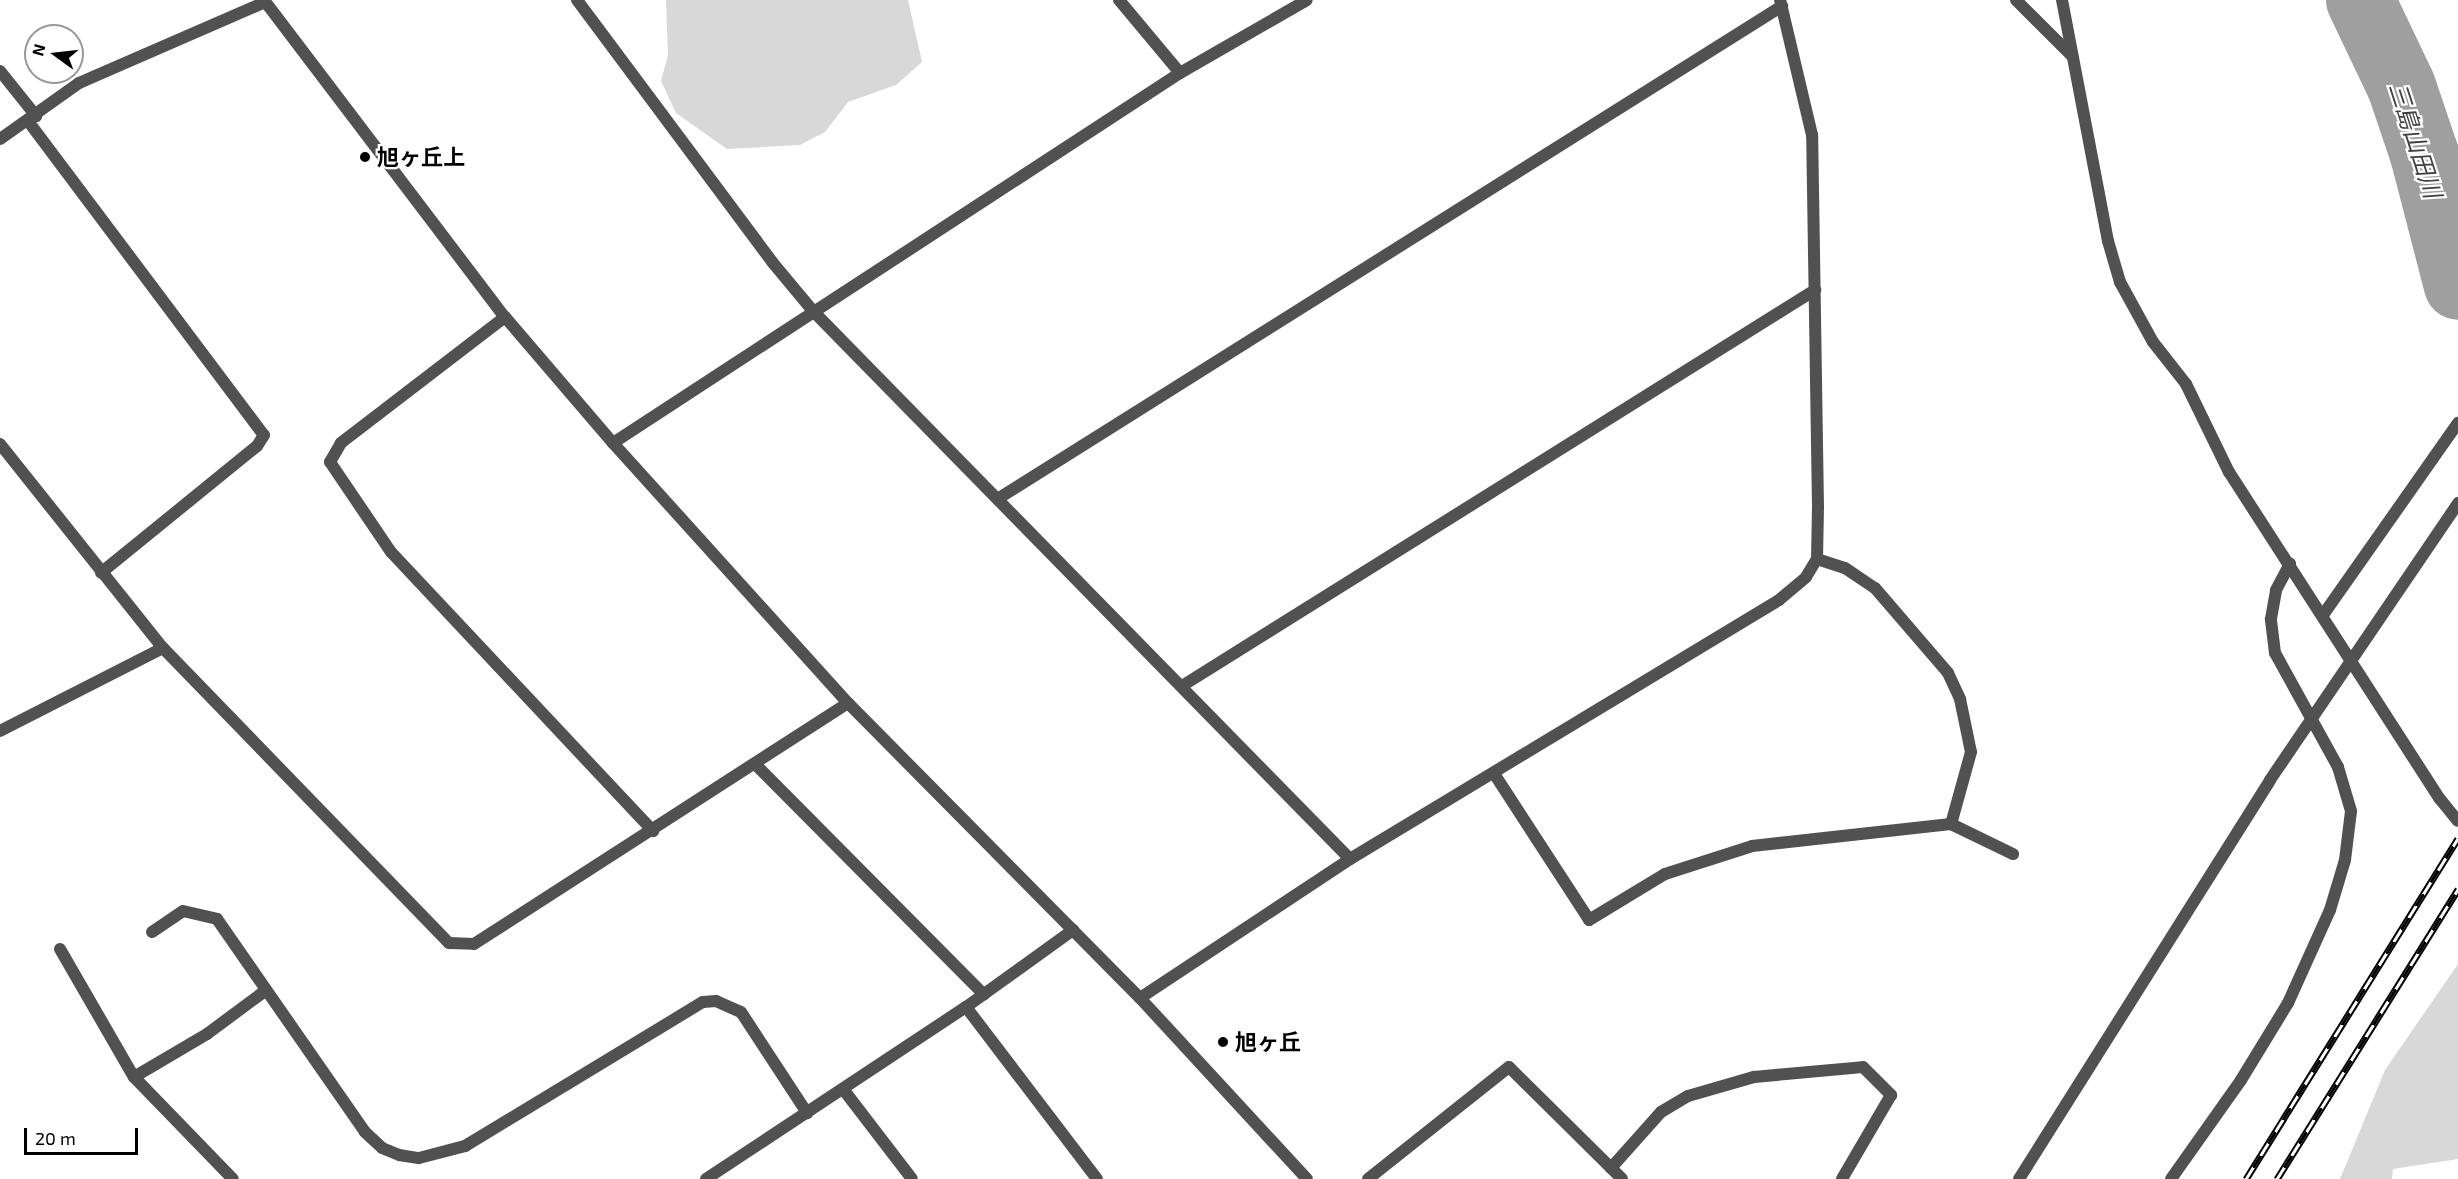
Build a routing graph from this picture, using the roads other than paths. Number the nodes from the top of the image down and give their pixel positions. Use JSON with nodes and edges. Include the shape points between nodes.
{"nodes":[{"id":1,"x":577,"y":0,"type":"edge"},
{"id":2,"x":1119,"y":0,"type":"edge"},
{"id":3,"x":1307,"y":0,"type":"edge"},
{"id":4,"x":2016,"y":0,"type":"edge"},
{"id":5,"x":2062,"y":0,"type":"edge"},
{"id":6,"x":264,"y":1,"type":"edge"},
{"id":7,"x":1781,"y":3,"type":"edge"},
{"id":8,"x":2072,"y":56,"type":"junction"},
{"id":9,"x":0,"y":71,"type":"edge"},
{"id":10,"x":1180,"y":73,"type":"junction"},
{"id":11,"x":32,"y":119,"type":"junction"},
{"id":12,"x":0,"y":139,"type":"edge"},
{"id":13,"x":1815,"y":290,"type":"junction"},
{"id":14,"x":813,"y":311,"type":"junction"},
{"id":15,"x":505,"y":317,"type":"junction"},
{"id":16,"x":2458,"y":423,"type":"edge"},
{"id":17,"x":613,"y":443,"type":"junction"},
{"id":18,"x":0,"y":444,"type":"edge"},
{"id":19,"x":999,"y":498,"type":"junction"},
{"id":20,"x":2458,"y":503,"type":"edge"},
{"id":21,"x":1817,"y":559,"type":"junction"},
{"id":22,"x":2290,"y":564,"type":"junction"},
{"id":23,"x":101,"y":573,"type":"junction"},
{"id":24,"x":2323,"y":615,"type":"junction"},
{"id":25,"x":163,"y":648,"type":"junction"},
{"id":26,"x":1182,"y":686,"type":"junction"},
{"id":27,"x":848,"y":703,"type":"junction"},
{"id":28,"x":0,"y":731,"type":"edge"},
{"id":29,"x":755,"y":764,"type":"junction"},
{"id":30,"x":1495,"y":775,"type":"junction"},
{"id":31,"x":2458,"y":821,"type":"edge"},
{"id":32,"x":1951,"y":824,"type":"junction"},
{"id":33,"x":653,"y":831,"type":"junction"},
{"id":34,"x":2013,"y":854,"type":"dead end"},
{"id":35,"x":1350,"y":859,"type":"junction"},
{"id":36,"x":1073,"y":930,"type":"junction"},
{"id":37,"x":152,"y":932,"type":"dead end"},
{"id":38,"x":60,"y":949,"type":"dead end"},
{"id":39,"x":265,"y":991,"type":"junction"},
{"id":40,"x":984,"y":995,"type":"junction"},
{"id":41,"x":1140,"y":998,"type":"junction"},
{"id":42,"x":966,"y":1007,"type":"junction"},
{"id":43,"x":134,"y":1077,"type":"junction"},
{"id":44,"x":843,"y":1089,"type":"junction"},
{"id":45,"x":807,"y":1113,"type":"junction"},
{"id":46,"x":1611,"y":1168,"type":"junction"},
{"id":47,"x":233,"y":1179,"type":"edge"},
{"id":48,"x":706,"y":1179,"type":"edge"},
{"id":49,"x":912,"y":1179,"type":"edge"},
{"id":50,"x":1097,"y":1179,"type":"edge"},
{"id":51,"x":1307,"y":1179,"type":"edge"},
{"id":52,"x":1368,"y":1179,"type":"edge"},
{"id":53,"x":1622,"y":1179,"type":"edge"},
{"id":54,"x":1842,"y":1179,"type":"edge"},
{"id":55,"x":2019,"y":1179,"type":"edge"},
{"id":56,"x":2171,"y":1179,"type":"edge"}],
"edges":[{"from":1,"to":14,"type":"street"},
{"from":2,"to":10,"type":"street"},
{"from":3,"to":10,"type":"street"},
{"from":4,"to":8,"type":"street"},
{"from":5,"to":8,"type":"street"},
{"from":6,"to":11,"type":"street","via":[[79,83]]},
{"from":6,"to":15,"type":"street"},
{"from":7,"to":13,"type":"street","via":[[1812,135]]},
{"from":7,"to":19,"type":"street"},
{"from":8,"to":22,"type":"street","via":[[2108,241],[2121,282],[2153,342],[2186,384],[2229,472]]},
{"from":9,"to":11,"type":"street"},
{"from":10,"to":14,"type":"street"},
{"from":11,"to":12,"type":"street"},
{"from":11,"to":23,"type":"street","via":[[264,435],[257,446]]},
{"from":13,"to":21,"type":"street"},
{"from":13,"to":26,"type":"street"},
{"from":14,"to":17,"type":"street"},
{"from":14,"to":19,"type":"street"},
{"from":15,"to":17,"type":"street"},
{"from":15,"to":33,"type":"street","via":[[341,443],[330,462],[392,552]]},
{"from":16,"to":24,"type":"street"},
{"from":17,"to":27,"type":"street"},
{"from":18,"to":23,"type":"street"},
{"from":19,"to":26,"type":"street"},
{"from":20,"to":55,"type":"street","bridge":true,"via":[[2270,780]]},
{"from":21,"to":30,"type":"street","via":[[1806,577],[1779,600]]},
{"from":21,"to":32,"type":"street","via":[[1845,568],[1875,588],[1948,673],[1960,699],[1971,753]]},
{"from":22,"to":24,"type":"street"},
{"from":22,"to":56,"type":"street","via":[[2276,590],[2271,619],[2275,653],[2338,767],[2352,811],[2345,860],[2330,910],[2288,1003],[2241,1080]]},
{"from":23,"to":25,"type":"street"},
{"from":24,"to":31,"type":"street"},
{"from":25,"to":28,"type":"street"},
{"from":25,"to":33,"type":"street","via":[[449,943],[474,944]]},
{"from":26,"to":35,"type":"street"},
{"from":27,"to":29,"type":"street"},
{"from":27,"to":36,"type":"street"},
{"from":29,"to":33,"type":"street"},
{"from":29,"to":40,"type":"street"},
{"from":30,"to":32,"type":"street","via":[[1589,920],[1665,874],[1752,846]]},
{"from":30,"to":35,"type":"street"},
{"from":32,"to":34,"type":"street"},
{"from":35,"to":41,"type":"street"},
{"from":36,"to":40,"type":"street"},
{"from":36,"to":41,"type":"street"},
{"from":37,"to":39,"type":"street","via":[[183,911],[217,919]]},
{"from":38,"to":43,"type":"street"},
{"from":39,"to":43,"type":"street","via":[[207,1034]]},
{"from":39,"to":45,"type":"street","via":[[364,1132],[382,1148],[399,1155],[419,1158],[465,1146],[703,1002],[716,1001],[741,1012]]},
{"from":40,"to":42,"type":"street"},
{"from":41,"to":51,"type":"street"},
{"from":42,"to":44,"type":"street"},
{"from":42,"to":50,"type":"street"},
{"from":43,"to":47,"type":"street"},
{"from":44,"to":45,"type":"street"},
{"from":44,"to":49,"type":"street"},
{"from":45,"to":48,"type":"street"},
{"from":46,"to":52,"type":"street","via":[[1509,1067]]},
{"from":46,"to":53,"type":"street"},
{"from":46,"to":54,"type":"street","via":[[1661,1112],[1688,1096],[1754,1077],[1863,1066],[1892,1095]]}]}
